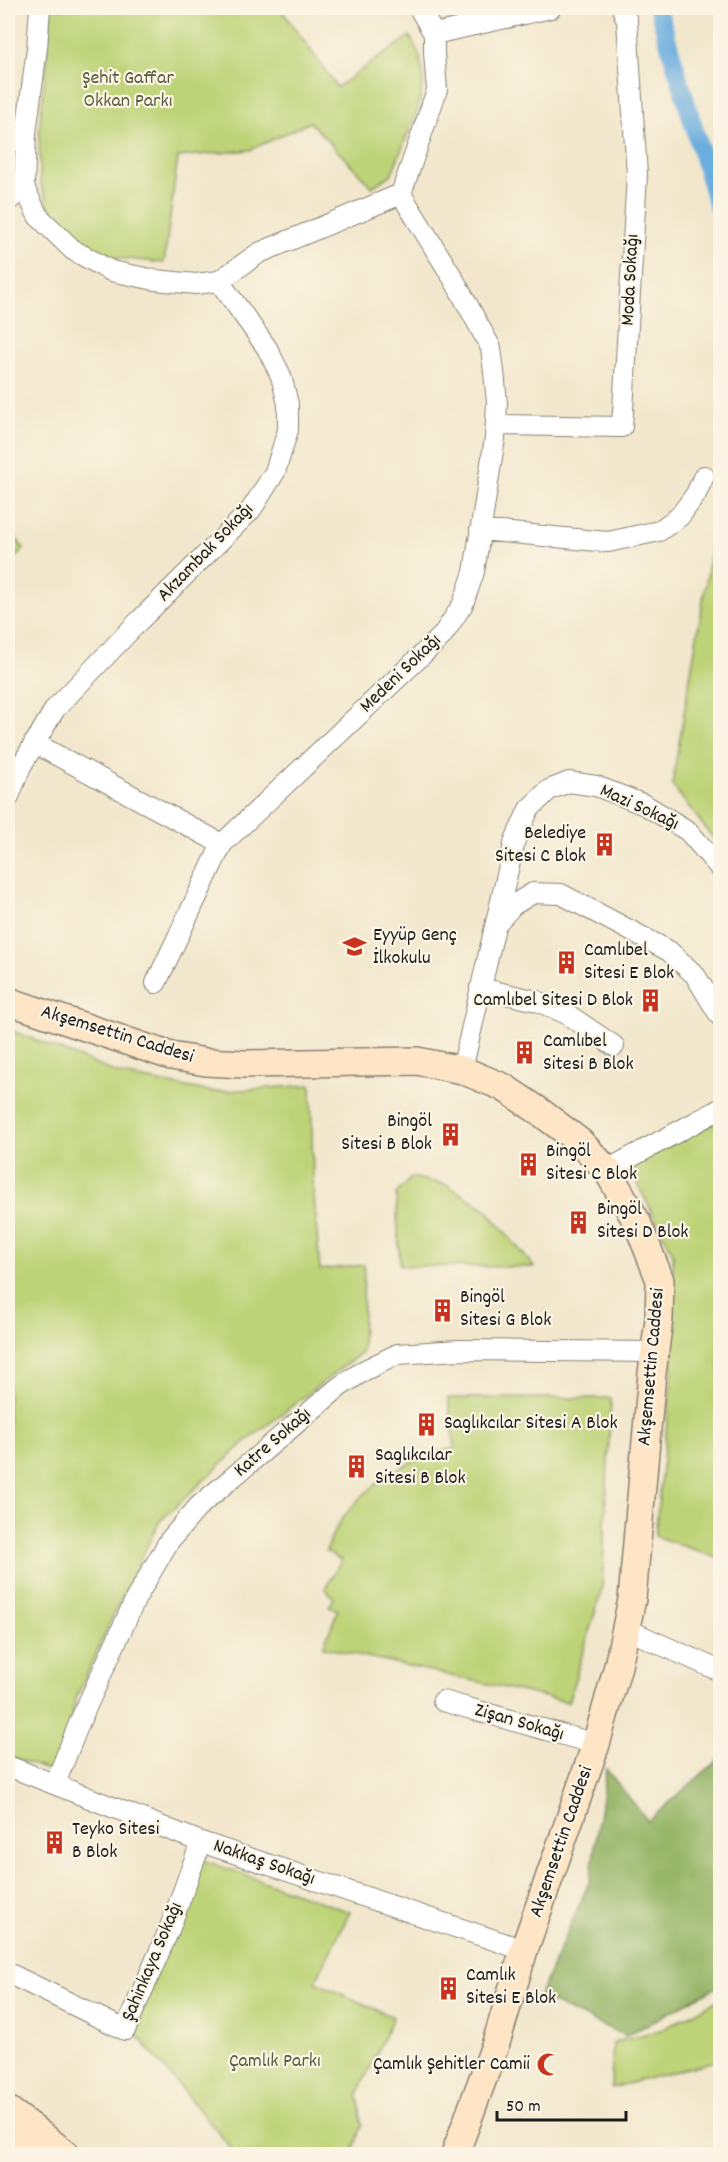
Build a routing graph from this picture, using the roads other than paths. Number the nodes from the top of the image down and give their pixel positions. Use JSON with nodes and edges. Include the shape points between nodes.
{"nodes":[{"id":1,"x":40,"y":8,"type":"edge"},
{"id":2,"x":419,"y":8,"type":"edge"},
{"id":3,"x":551,"y":8,"type":"edge"},
{"id":4,"x":622,"y":8,"type":"edge"},
{"id":5,"x":434,"y":34,"type":"junction"},
{"id":6,"x":24,"y":187,"type":"junction"},
{"id":7,"x":401,"y":194,"type":"junction"},
{"id":8,"x":8,"y":201,"type":"edge"},
{"id":9,"x":219,"y":281,"type":"junction"},
{"id":10,"x":496,"y":425,"type":"junction"},
{"id":11,"x":704,"y":476,"type":"dead end"},
{"id":12,"x":480,"y":530,"type":"junction"},
{"id":13,"x":34,"y":743,"type":"junction"},
{"id":14,"x":14,"y":765,"type":"edge"},
{"id":15,"x":8,"y":799,"type":"edge"},
{"id":16,"x":222,"y":844,"type":"junction"},
{"id":17,"x":720,"y":868,"type":"edge"},
{"id":18,"x":495,"y":926,"type":"junction"},
{"id":19,"x":156,"y":983,"type":"dead end"},
{"id":20,"x":480,"y":988,"type":"junction"},
{"id":21,"x":8,"y":1001,"type":"edge"},
{"id":22,"x":720,"y":1016,"type":"edge"},
{"id":23,"x":614,"y":1046,"type":"dead end"},
{"id":24,"x":462,"y":1070,"type":"junction"},
{"id":25,"x":720,"y":1109,"type":"edge"},
{"id":26,"x":607,"y":1170,"type":"junction"},
{"id":27,"x":655,"y":1352,"type":"junction"},
{"id":28,"x":626,"y":1629,"type":"junction"},
{"id":29,"x":720,"y":1671,"type":"edge"},
{"id":30,"x":442,"y":1701,"type":"dead end"},
{"id":31,"x":596,"y":1744,"type":"junction"},
{"id":32,"x":8,"y":1766,"type":"edge"},
{"id":33,"x":55,"y":1784,"type":"junction"},
{"id":34,"x":201,"y":1842,"type":"junction"},
{"id":35,"x":524,"y":1950,"type":"junction"},
{"id":36,"x":8,"y":1973,"type":"edge"},
{"id":37,"x":8,"y":2110,"type":"edge"},
{"id":38,"x":8,"y":2143,"type":"edge"},
{"id":39,"x":26,"y":2154,"type":"edge"},
{"id":40,"x":66,"y":2154,"type":"edge"},
{"id":41,"x":455,"y":2154,"type":"edge"}],
"edges":[{"from":1,"to":6,"type":"street"},
{"from":2,"to":5,"type":"street"},
{"from":3,"to":5,"type":"street"},
{"from":4,"to":10,"type":"street","name":"Moda Sokağı","via":[[627,21],[637,175],[622,427]]},
{"from":5,"to":7,"type":"street","via":[[437,90]]},
{"from":6,"to":8,"type":"street"},
{"from":6,"to":9,"type":"street","via":[[38,216],[73,250],[111,271],[196,284]]},
{"from":7,"to":9,"type":"street","via":[[258,253]]},
{"from":7,"to":10,"type":"street","name":"Medeni Sokağı","via":[[491,348]]},
{"from":9,"to":13,"type":"street","name":"Akzambak Sokağı","via":[[267,348],[281,376],[288,404],[288,430],[275,472],[251,510],[55,708]]},
{"from":10,"to":12,"type":"street","name":"Medeni Sokağı"},
{"from":11,"to":12,"type":"street","via":[[680,516],[659,531],[608,542]]},
{"from":12,"to":16,"type":"street","name":"Medeni Sokağı","via":[[474,572],[463,604],[442,636]]},
{"from":13,"to":14,"type":"street","name":"Akzambak Sokağı"},
{"from":13,"to":16,"type":"street"},
{"from":14,"to":15,"type":"street","name":"Akzambak Sokağı"},
{"from":16,"to":19,"type":"street"},
{"from":17,"to":18,"type":"street","name":"Mazi Sokağı","via":[[688,831],[645,805],[596,786],[569,782],[549,790],[529,809],[515,840]]},
{"from":18,"to":20,"type":"street","name":"Mazi Sokağı"},
{"from":18,"to":22,"type":"street","name":"Mazi Sokağı","via":[[513,905],[533,893],[561,894],[669,951],[695,975]]},
{"from":20,"to":23,"type":"street","via":[[537,1001],[567,1014]]},
{"from":20,"to":24,"type":"street","name":"Mazi Sokağı"},
{"from":21,"to":24,"type":"street","name":"Akşemsettin Caddesi","via":[[171,1056],[206,1062],[417,1061]]},
{"from":24,"to":26,"type":"street","name":"Akşemsettin Caddesi","via":[[503,1087],[539,1111],[580,1142]]},
{"from":25,"to":26,"type":"street"},
{"from":26,"to":27,"type":"street","name":"Akşemsettin Caddesi","via":[[637,1221],[660,1280]]},
{"from":27,"to":28,"type":"street","name":"Akşemsettin Caddesi"},
{"from":27,"to":33,"type":"street","name":"Katre Sokağı","via":[[458,1350],[398,1354],[339,1387],[199,1506],[170,1541],[132,1608]]},
{"from":28,"to":29,"type":"street"},
{"from":28,"to":31,"type":"street","name":"Akşemsettin Caddesi"},
{"from":30,"to":31,"type":"street","name":"Zişan Sokağı"},
{"from":31,"to":35,"type":"street","name":"Akşemsettin Caddesi"},
{"from":32,"to":33,"type":"street","name":"Nakkaş Sokağı"},
{"from":33,"to":34,"type":"street","name":"Nakkaş Sokağı"},
{"from":34,"to":35,"type":"street","name":"Nakkaş Sokağı"},
{"from":34,"to":36,"type":"street","name":"Şahinkaya Sokağı","via":[[169,1930],[125,2030]]},
{"from":35,"to":41,"type":"street","name":"Akşemsettin Caddesi","via":[[496,2043]]},
{"from":37,"to":40,"type":"street"},
{"from":38,"to":39,"type":"street"}]}
